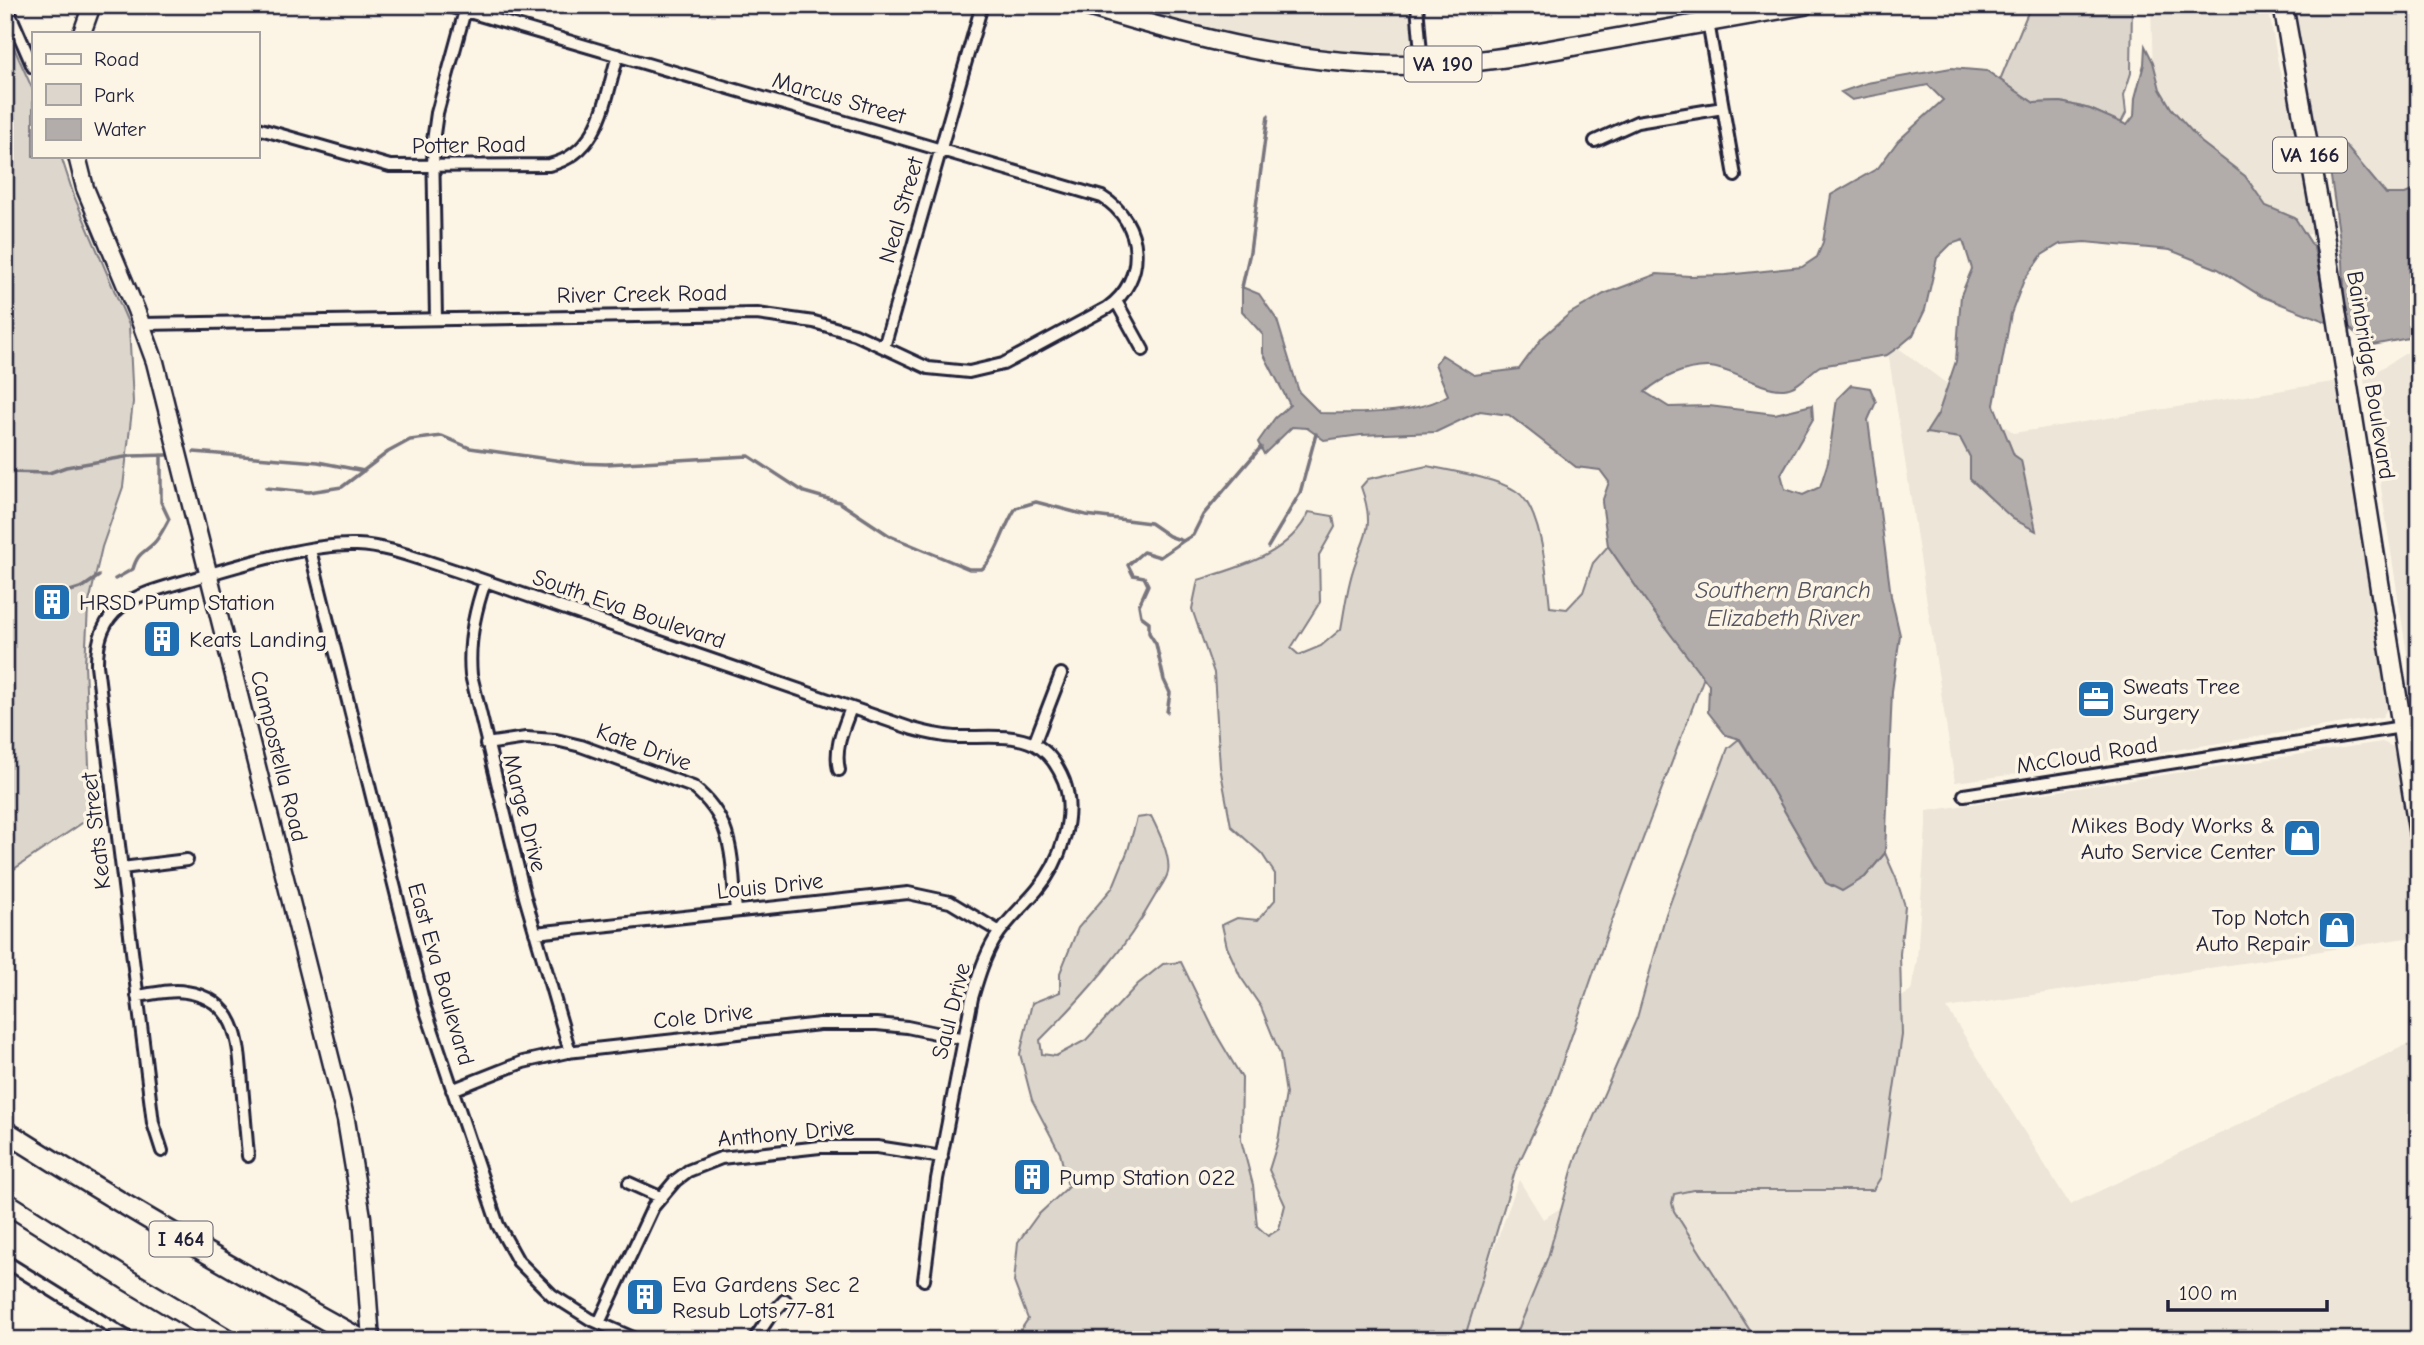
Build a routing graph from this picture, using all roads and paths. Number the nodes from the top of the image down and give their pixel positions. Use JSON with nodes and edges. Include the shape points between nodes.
{"nodes":[{"id":1,"x":6,"y":5,"type":"edge"},
{"id":2,"x":92,"y":5,"type":"edge"},
{"id":3,"x":445,"y":5,"type":"edge"},
{"id":4,"x":982,"y":5,"type":"edge"},
{"id":5,"x":1084,"y":5,"type":"edge"},
{"id":6,"x":1417,"y":5,"type":"edge"},
{"id":7,"x":1804,"y":5,"type":"edge"},
{"id":8,"x":2283,"y":6,"type":"edge"},
{"id":9,"x":466,"y":8,"type":"edge"},
{"id":10,"x":1707,"y":14,"type":"edge"},
{"id":11,"x":82,"y":32,"type":"edge"},
{"id":12,"x":618,"y":55,"type":"junction"},
{"id":13,"x":32,"y":64,"type":"edge"},
{"id":14,"x":1422,"y":65,"type":"junction"},
{"id":15,"x":1723,"y":108,"type":"junction"},
{"id":16,"x":259,"y":129,"type":"edge"},
{"id":17,"x":1595,"y":142,"type":"dead end"},
{"id":18,"x":941,"y":149,"type":"junction"},
{"id":19,"x":78,"y":158,"type":"edge"},
{"id":20,"x":434,"y":167,"type":"junction"},
{"id":21,"x":1735,"y":176,"type":"dead end"},
{"id":22,"x":1116,"y":301,"type":"junction"},
{"id":23,"x":436,"y":319,"type":"junction"},
{"id":24,"x":141,"y":324,"type":"junction"},
{"id":25,"x":884,"y":347,"type":"junction"},
{"id":26,"x":1143,"y":350,"type":"dead end"},
{"id":27,"x":310,"y":550,"type":"junction"},
{"id":28,"x":210,"y":574,"type":"junction"},
{"id":29,"x":485,"y":582,"type":"junction"},
{"id":30,"x":1062,"y":674,"type":"dead end"},
{"id":31,"x":851,"y":708,"type":"junction"},
{"id":32,"x":2419,"y":714,"type":"edge"},
{"id":33,"x":2402,"y":727,"type":"junction"},
{"id":34,"x":486,"y":744,"type":"junction"},
{"id":35,"x":1034,"y":744,"type":"junction"},
{"id":36,"x":839,"y":770,"type":"dead end"},
{"id":37,"x":1964,"y":795,"type":"dead end"},
{"id":38,"x":2419,"y":835,"type":"edge"},
{"id":39,"x":187,"y":860,"type":"dead end"},
{"id":40,"x":121,"y":869,"type":"junction"},
{"id":41,"x":736,"y":911,"type":"junction"},
{"id":42,"x":1000,"y":932,"type":"junction"},
{"id":43,"x":535,"y":933,"type":"junction"},
{"id":44,"x":137,"y":996,"type":"junction"},
{"id":45,"x":964,"y":1039,"type":"junction"},
{"id":46,"x":570,"y":1052,"type":"junction"},
{"id":47,"x":452,"y":1090,"type":"junction"},
{"id":48,"x":5,"y":1131,"type":"edge"},
{"id":49,"x":162,"y":1151,"type":"dead end"},
{"id":50,"x":248,"y":1156,"type":"dead end"},
{"id":51,"x":942,"y":1157,"type":"junction"},
{"id":52,"x":629,"y":1183,"type":"dead end"},
{"id":53,"x":660,"y":1197,"type":"junction"},
{"id":54,"x":5,"y":1202,"type":"edge"},
{"id":55,"x":5,"y":1261,"type":"edge"},
{"id":56,"x":924,"y":1280,"type":"dead end"},
{"id":57,"x":785,"y":1300,"type":"dead end"},
{"id":58,"x":599,"y":1323,"type":"junction"},
{"id":59,"x":368,"y":1334,"type":"edge"},
{"id":60,"x":132,"y":1340,"type":"edge"},
{"id":61,"x":228,"y":1340,"type":"edge"},
{"id":62,"x":638,"y":1340,"type":"edge"},
{"id":63,"x":754,"y":1340,"type":"edge"}],
"edges":[{"from":1,"to":13,"type":"street"},
{"from":2,"to":11,"type":"main road"},
{"from":3,"to":9,"type":"street","name":"Marcus Street"},
{"from":4,"to":18,"type":"street","name":"Neal Street"},
{"from":5,"to":14,"type":"main road","number":"VA 190","via":[[1263,52]]},
{"from":6,"to":14,"type":"street"},
{"from":7,"to":10,"type":"main road","number":"VA 190"},
{"from":8,"to":33,"type":"main road","name":"Bainbridge Boulevard","number":"VA 166","via":[[2336,305]]},
{"from":9,"to":12,"type":"street","name":"Marcus Street"},
{"from":9,"to":20,"type":"street","via":[[437,113]]},
{"from":10,"to":14,"type":"main road","number":"VA 190","via":[[1514,56]]},
{"from":10,"to":15,"type":"street"},
{"from":12,"to":18,"type":"street","name":"Marcus Street"},
{"from":12,"to":20,"type":"street","name":"Potter Road","via":[[593,134],[578,152],[549,165]]},
{"from":15,"to":17,"type":"street","via":[[1637,122]]},
{"from":15,"to":21,"type":"street"},
{"from":16,"to":20,"type":"street","name":"Potter Road","via":[[390,166]]},
{"from":18,"to":22,"type":"street","name":"Marcus Street","via":[[1110,201],[1129,223],[1137,250],[1132,279]]},
{"from":18,"to":25,"type":"street","name":"Neal Street"},
{"from":19,"to":24,"type":"main road","name":"Campostella Road","via":[[85,188]]},
{"from":20,"to":23,"type":"street"},
{"from":22,"to":25,"type":"street","name":"River Creek Road","via":[[985,370],[928,368]]},
{"from":22,"to":26,"type":"street"},
{"from":23,"to":24,"type":"street","name":"River Creek Road"},
{"from":23,"to":25,"type":"street","name":"River Creek Road","via":[[757,314],[814,322]]},
{"from":24,"to":28,"type":"main road","name":"Campostella Road"},
{"from":27,"to":28,"type":"street","name":"South Eva Boulevard"},
{"from":27,"to":29,"type":"street","name":"South Eva Boulevard","via":[[337,545],[381,547]]},
{"from":27,"to":47,"type":"street","name":"East Eva Boulevard","via":[[425,1007]]},
{"from":28,"to":40,"type":"street","name":"Keats Street","via":[[129,600],[112,614],[98,642]]},
{"from":28,"to":59,"type":"main road","name":"Campostella Road","via":[[346,1120],[362,1217]]},
{"from":29,"to":31,"type":"street","name":"South Eva Boulevard"},
{"from":29,"to":34,"type":"street","name":"Marge Drive","via":[[475,611],[469,660]]},
{"from":30,"to":35,"type":"street"},
{"from":31,"to":35,"type":"street","name":"South Eva Boulevard","via":[[932,734]]},
{"from":31,"to":36,"type":"street","via":[[838,746]]},
{"from":32,"to":33,"type":"street","name":"McCloud Road"},
{"from":33,"to":37,"type":"street","name":"McCloud Road"},
{"from":33,"to":38,"type":"main road","name":"Bainbridge Boulevard","number":"VA 166"},
{"from":34,"to":41,"type":"street","name":"Kate Drive","via":[[526,738],[556,740],[693,787],[706,797],[724,825]]},
{"from":34,"to":43,"type":"street","name":"Marge Drive"},
{"from":35,"to":42,"type":"street","name":"Saul Drive","via":[[1059,770],[1069,802],[1067,824],[1048,873]]},
{"from":39,"to":40,"type":"street"},
{"from":40,"to":44,"type":"street","name":"Keats Street"},
{"from":41,"to":42,"type":"street","name":"Louis Drive","via":[[908,893],[950,902]]},
{"from":41,"to":43,"type":"street","name":"Louis Drive"},
{"from":42,"to":45,"type":"street","name":"Saul Drive","via":[[979,973]]},
{"from":43,"to":46,"type":"street","name":"Marge Drive"},
{"from":44,"to":49,"type":"street","name":"Keats Street","via":[[153,1123]]},
{"from":44,"to":50,"type":"street","via":[[174,991],[198,995],[215,1003],[230,1019],[238,1039]]},
{"from":45,"to":46,"type":"street","name":"Cole Drive","via":[[907,1027],[820,1024]]},
{"from":45,"to":51,"type":"street","name":"Saul Drive"},
{"from":46,"to":47,"type":"street","name":"Cole Drive","via":[[523,1062]]},
{"from":47,"to":58,"type":"street","name":"East Eva Boulevard","via":[[498,1225],[518,1261],[552,1295]]},
{"from":48,"to":59,"type":"highway","number":"I 464","via":[[216,1260]]},
{"from":51,"to":53,"type":"street","name":"Anthony Drive","via":[[850,1146],[730,1156],[688,1171]]},
{"from":51,"to":56,"type":"street","name":"Saul Drive"},
{"from":52,"to":53,"type":"street"},
{"from":53,"to":58,"type":"street","name":"Anthony Drive"},
{"from":54,"to":61,"type":"highway","number":"I 464"},
{"from":55,"to":60,"type":"street"},
{"from":57,"to":63,"type":"street"},
{"from":58,"to":62,"type":"street","name":"East Eva Boulevard"}]}
